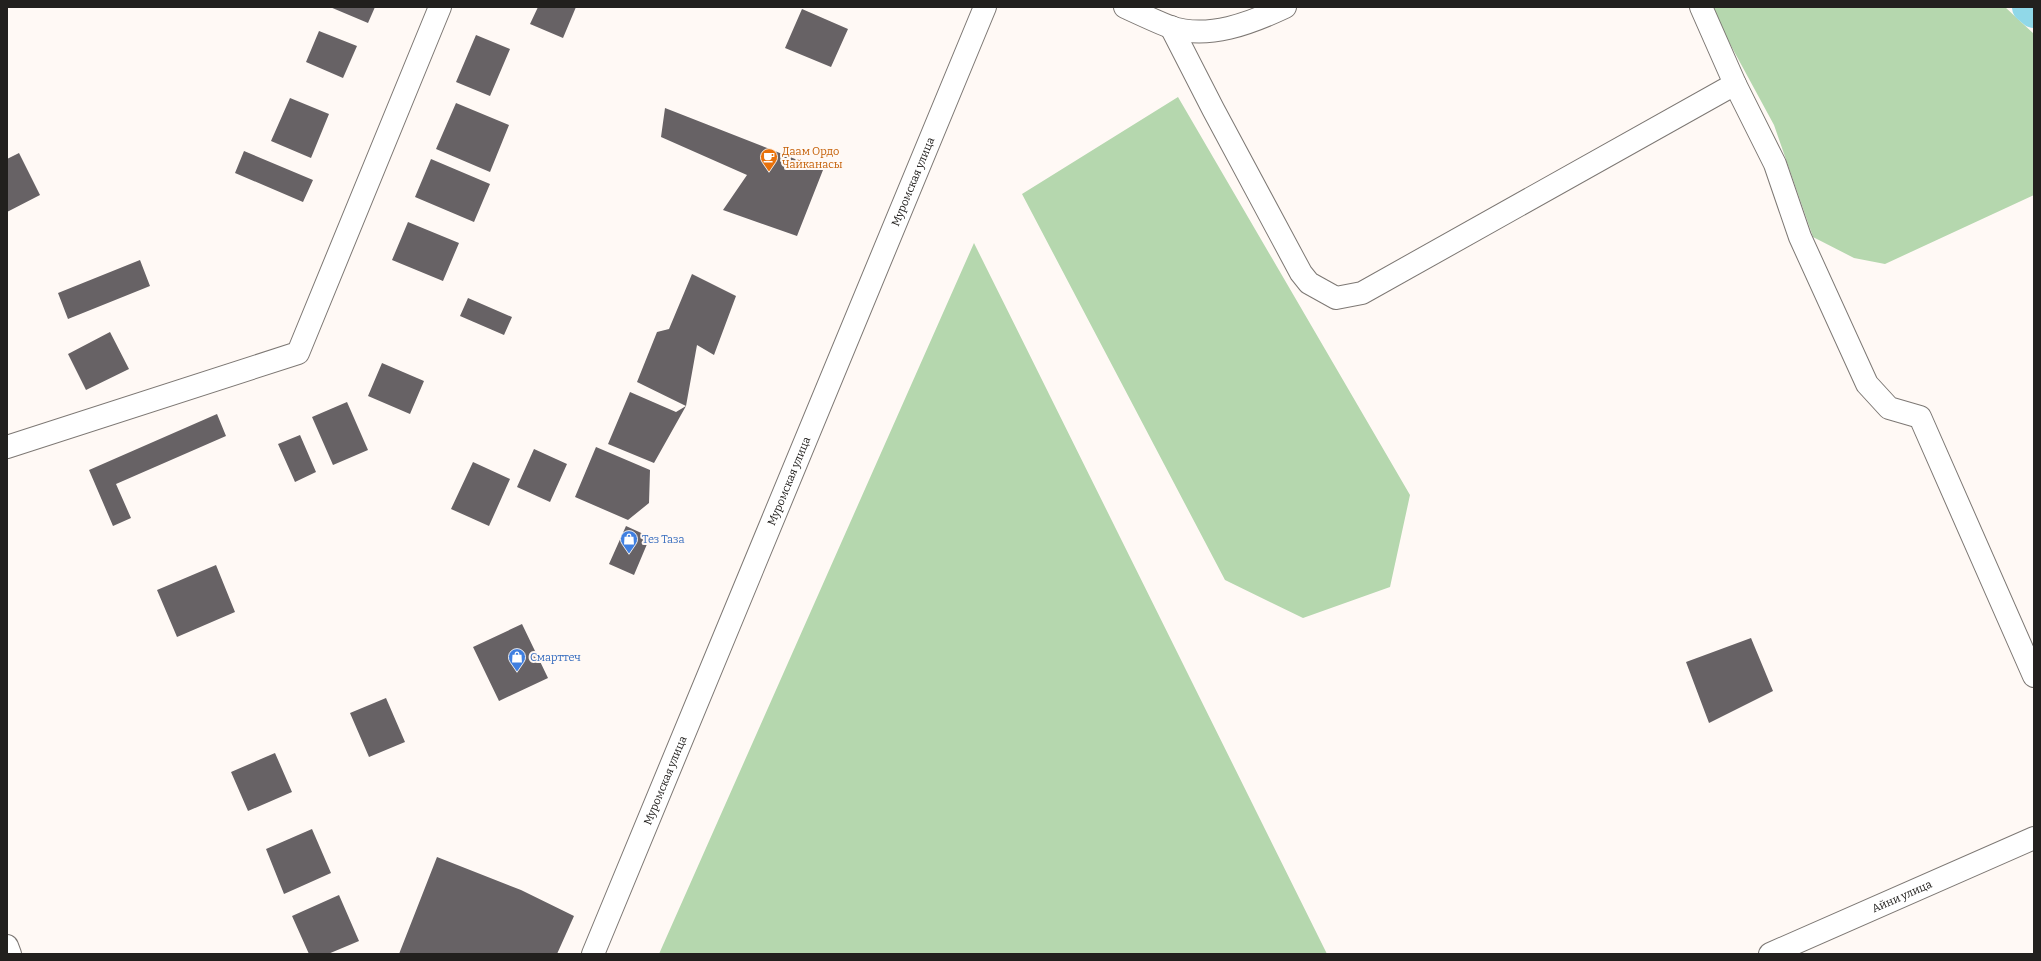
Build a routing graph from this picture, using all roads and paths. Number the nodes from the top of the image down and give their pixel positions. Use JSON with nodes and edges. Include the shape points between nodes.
{"nodes":[{"id":1,"x":440,"y":7,"type":"edge"},
{"id":2,"x":985,"y":7,"type":"edge"},
{"id":3,"x":1125,"y":7,"type":"edge"},
{"id":4,"x":1285,"y":7,"type":"edge"},
{"id":5,"x":1701,"y":7,"type":"edge"},
{"id":6,"x":1171,"y":28,"type":"junction"},
{"id":7,"x":1735,"y":84,"type":"junction"},
{"id":8,"x":7,"y":446,"type":"edge"},
{"id":9,"x":2034,"y":676,"type":"edge"},
{"id":10,"x":2034,"y":838,"type":"edge"},
{"id":11,"x":7,"y":946,"type":"edge"},
{"id":12,"x":10,"y":954,"type":"edge"},
{"id":13,"x":593,"y":954,"type":"edge"},
{"id":14,"x":1770,"y":954,"type":"edge"}],
"edges":[{"from":1,"to":8,"type":"street","via":[[298,353]]},
{"from":2,"to":13,"type":"street","name":"Муромская улица"},
{"from":3,"to":6,"type":"street"},
{"from":4,"to":6,"type":"street","via":[[1243,24],[1209,32]]},
{"from":5,"to":7,"type":"street"},
{"from":6,"to":7,"type":"street","via":[[1301,273],[1309,283],[1336,298],[1362,293]]},
{"from":7,"to":9,"type":"street","via":[[1775,164],[1800,237],[1867,384],[1889,408],[1920,417]]},
{"from":10,"to":14,"type":"street","name":"Айни улица"},
{"from":11,"to":12,"type":"street"}]}
